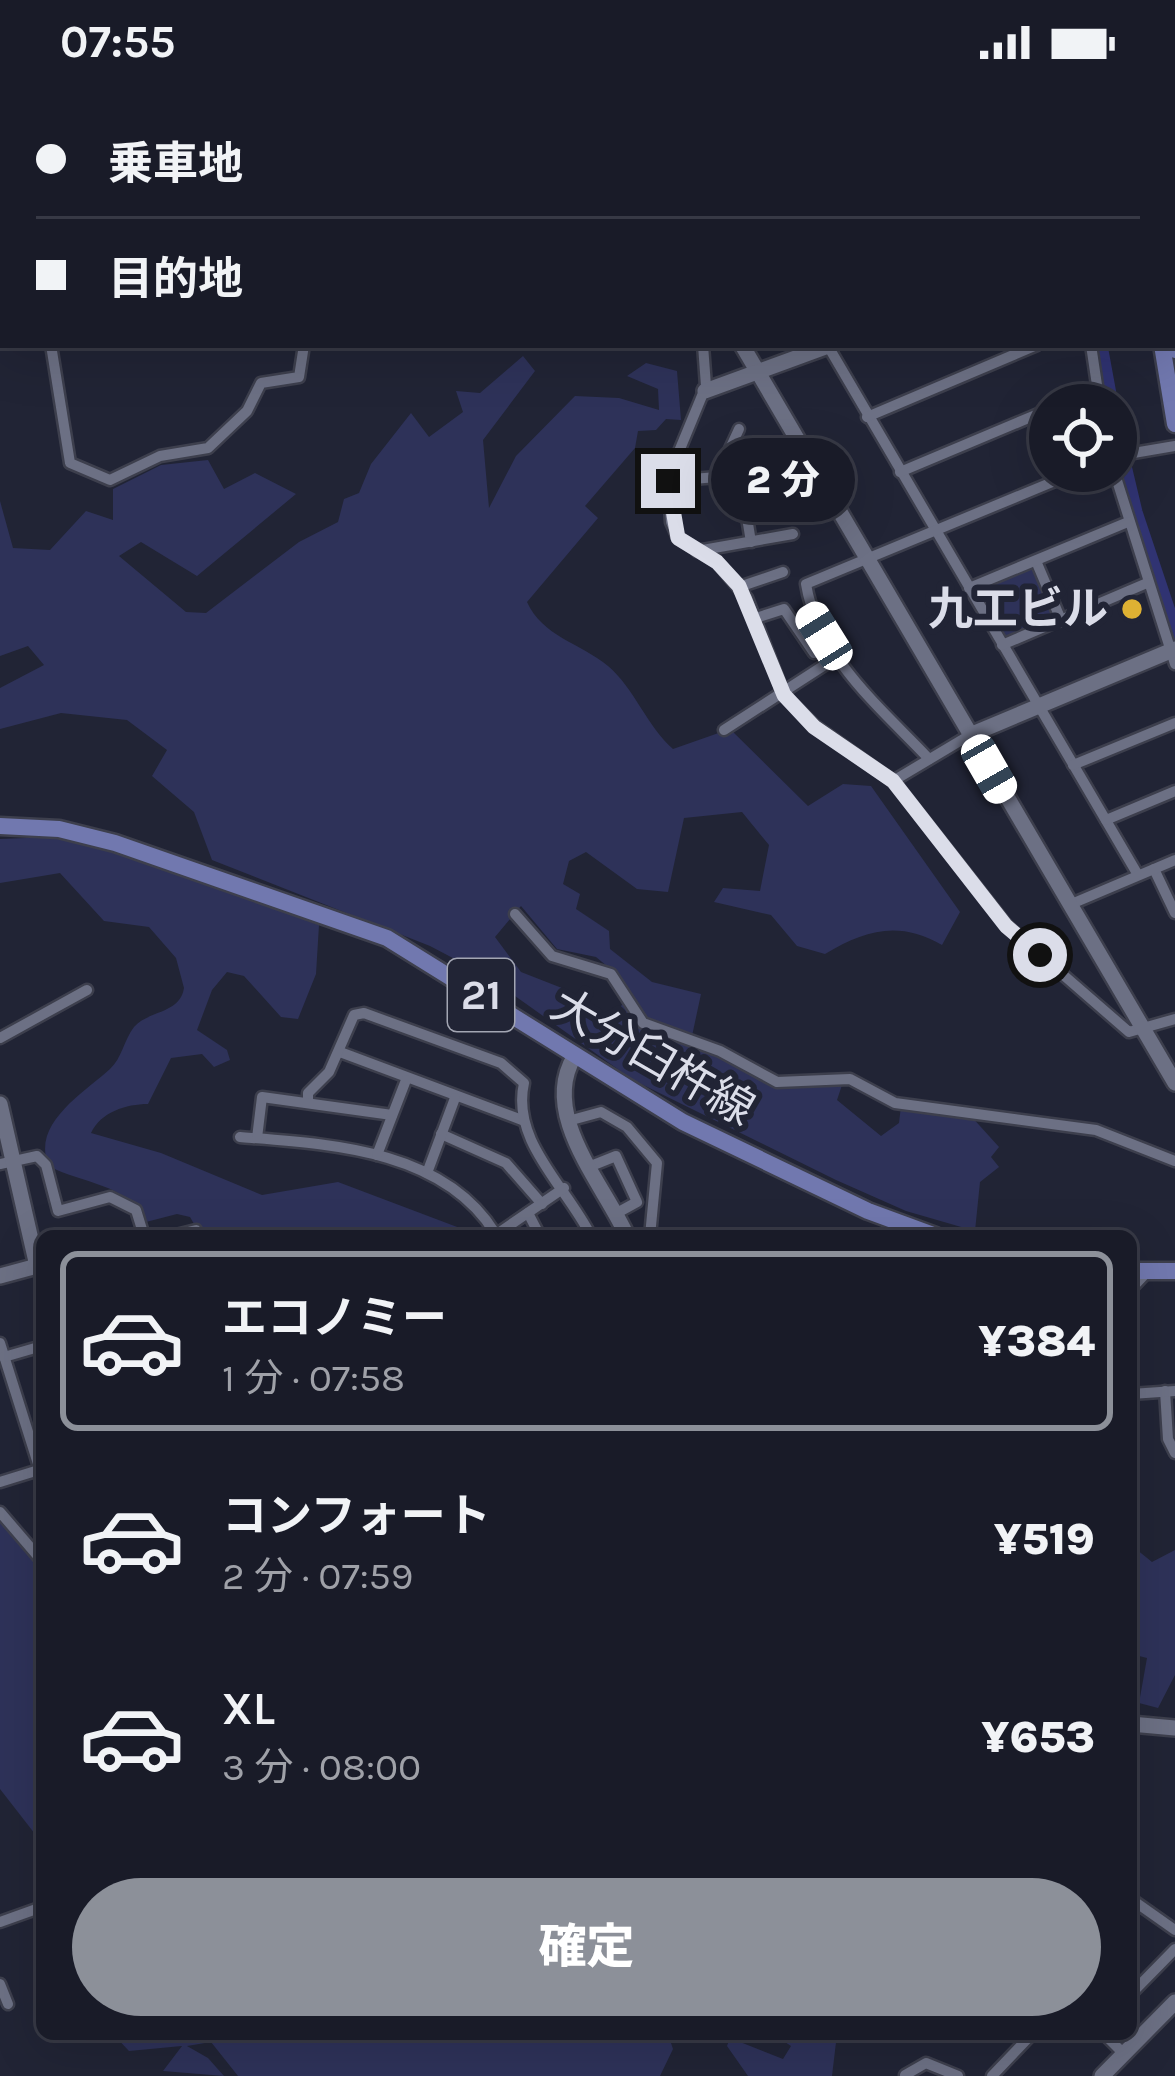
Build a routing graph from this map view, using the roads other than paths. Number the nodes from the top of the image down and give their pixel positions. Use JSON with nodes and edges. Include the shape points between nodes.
{"nodes":[{"id":1,"x":51,"y":348,"type":"edge"},
{"id":2,"x":304,"y":348,"type":"edge"},
{"id":3,"x":703,"y":348,"type":"edge"},
{"id":4,"x":744,"y":348,"type":"edge"},
{"id":5,"x":824,"y":348,"type":"edge"},
{"id":6,"x":830,"y":348,"type":"edge"},
{"id":7,"x":1022,"y":348,"type":"edge"},
{"id":8,"x":1090,"y":348,"type":"edge"},
{"id":9,"x":1162,"y":348,"type":"edge"},
{"id":10,"x":757,"y":374,"type":"junction"},
{"id":11,"x":1096,"y":384,"type":"edge"},
{"id":12,"x":705,"y":391,"type":"junction"},
{"id":13,"x":867,"y":417,"type":"junction"},
{"id":14,"x":1029,"y":419,"type":"edge"},
{"id":15,"x":1175,"y":424,"type":"edge"},
{"id":16,"x":739,"y":429,"type":"dead end"},
{"id":17,"x":1175,"y":446,"type":"edge"},
{"id":18,"x":1137,"y":453,"type":"edge"},
{"id":19,"x":900,"y":472,"type":"junction"},
{"id":20,"x":717,"y":477,"type":"junction"},
{"id":21,"x":668,"y":481,"type":"junction"},
{"id":22,"x":1029,"y":492,"type":"edge"},
{"id":23,"x":1120,"y":492,"type":"edge"},
{"id":24,"x":1128,"y":522,"type":"junction"},
{"id":25,"x":935,"y":531,"type":"junction"},
{"id":26,"x":793,"y":534,"type":"dead end"},
{"id":27,"x":752,"y":542,"type":"junction"},
{"id":28,"x":698,"y":551,"type":"junction"},
{"id":29,"x":866,"y":560,"type":"junction"},
{"id":30,"x":1036,"y":561,"type":"junction"},
{"id":31,"x":783,"y":572,"type":"dead end"},
{"id":32,"x":1147,"y":584,"type":"junction"},
{"id":33,"x":739,"y":586,"type":"junction"},
{"id":34,"x":969,"y":588,"type":"junction"},
{"id":35,"x":756,"y":618,"type":"junction"},
{"id":36,"x":1061,"y":620,"type":"junction"},
{"id":37,"x":1002,"y":645,"type":"junction"},
{"id":38,"x":814,"y":653,"type":"dead end"},
{"id":39,"x":1173,"y":654,"type":"edge"},
{"id":40,"x":837,"y":657,"type":"junction"},
{"id":41,"x":784,"y":695,"type":"junction"},
{"id":42,"x":1038,"y":706,"type":"junction"},
{"id":43,"x":1175,"y":723,"type":"edge"},
{"id":44,"x":724,"y":730,"type":"dead end"},
{"id":45,"x":970,"y":735,"type":"junction"},
{"id":46,"x":929,"y":759,"type":"junction"},
{"id":47,"x":1073,"y":765,"type":"junction"},
{"id":48,"x":893,"y":781,"type":"junction"},
{"id":49,"x":1175,"y":791,"type":"edge"},
{"id":50,"x":1106,"y":820,"type":"junction"},
{"id":51,"x":0,"y":826,"type":"edge"},
{"id":52,"x":1175,"y":860,"type":"edge"},
{"id":53,"x":1154,"y":869,"type":"junction"},
{"id":54,"x":1138,"y":875,"type":"junction"},
{"id":55,"x":1069,"y":905,"type":"junction"},
{"id":56,"x":1175,"y":913,"type":"edge"},
{"id":57,"x":515,"y":914,"type":"dead end"},
{"id":58,"x":87,"y":990,"type":"dead end"},
{"id":59,"x":1123,"y":996,"type":"junction"},
{"id":60,"x":1106,"y":1012,"type":"junction"},
{"id":61,"x":1175,"y":1018,"type":"edge"},
{"id":62,"x":1143,"y":1032,"type":"junction"},
{"id":63,"x":0,"y":1038,"type":"edge"},
{"id":64,"x":340,"y":1052,"type":"junction"},
{"id":65,"x":574,"y":1057,"type":"junction"},
{"id":66,"x":406,"y":1080,"type":"junction"},
{"id":67,"x":1175,"y":1083,"type":"edge"},
{"id":68,"x":455,"y":1098,"type":"junction"},
{"id":69,"x":308,"y":1101,"type":"junction"},
{"id":70,"x":0,"y":1104,"type":"edge"},
{"id":71,"x":392,"y":1115,"type":"junction"},
{"id":72,"x":522,"y":1120,"type":"junction"},
{"id":73,"x":568,"y":1121,"type":"junction"},
{"id":74,"x":441,"y":1134,"type":"junction"},
{"id":75,"x":240,"y":1137,"type":"dead end"},
{"id":76,"x":257,"y":1138,"type":"junction"},
{"id":77,"x":377,"y":1155,"type":"junction"},
{"id":78,"x":1175,"y":1161,"type":"edge"},
{"id":79,"x":6,"y":1162,"type":"edge"},
{"id":80,"x":591,"y":1166,"type":"junction"},
{"id":81,"x":427,"y":1173,"type":"junction"},
{"id":82,"x":564,"y":1188,"type":"junction"},
{"id":83,"x":542,"y":1204,"type":"junction"},
{"id":84,"x":528,"y":1213,"type":"junction"},
{"id":85,"x":616,"y":1213,"type":"junction"},
{"id":86,"x":142,"y":1230,"type":"edge"},
{"id":87,"x":492,"y":1230,"type":"edge"},
{"id":88,"x":500,"y":1230,"type":"edge"},
{"id":89,"x":537,"y":1230,"type":"edge"},
{"id":90,"x":587,"y":1230,"type":"edge"},
{"id":91,"x":625,"y":1230,"type":"edge"},
{"id":92,"x":651,"y":1230,"type":"edge"},
{"id":93,"x":920,"y":1230,"type":"edge"},
{"id":94,"x":36,"y":1256,"type":"edge"},
{"id":95,"x":36,"y":1266,"type":"edge"},
{"id":96,"x":1140,"y":1271,"type":"edge"},
{"id":97,"x":1175,"y":1271,"type":"edge"},
{"id":98,"x":0,"y":1276,"type":"edge"},
{"id":99,"x":0,"y":1343,"type":"edge"},
{"id":100,"x":36,"y":1348,"type":"edge"},
{"id":101,"x":4,"y":1357,"type":"junction"},
{"id":102,"x":1170,"y":1391,"type":"edge"},
{"id":103,"x":1137,"y":1394,"type":"edge"},
{"id":104,"x":1175,"y":1453,"type":"edge"},
{"id":105,"x":36,"y":1455,"type":"edge"},
{"id":106,"x":36,"y":1471,"type":"edge"},
{"id":107,"x":0,"y":1481,"type":"edge"},
{"id":108,"x":0,"y":1512,"type":"edge"},
{"id":109,"x":36,"y":1552,"type":"edge"},
{"id":110,"x":1137,"y":1725,"type":"edge"},
{"id":111,"x":1175,"y":1728,"type":"edge"},
{"id":112,"x":1137,"y":1903,"type":"edge"},
{"id":113,"x":36,"y":1909,"type":"edge"},
{"id":114,"x":0,"y":1922,"type":"edge"},
{"id":115,"x":1175,"y":1930,"type":"edge"},
{"id":116,"x":1175,"y":1948,"type":"edge"},
{"id":117,"x":0,"y":1984,"type":"edge"},
{"id":118,"x":1137,"y":1988,"type":"edge"},
{"id":119,"x":1175,"y":2002,"type":"edge"},
{"id":120,"x":8,"y":2004,"type":"dead end"},
{"id":121,"x":1026,"y":2040,"type":"edge"},
{"id":122,"x":1110,"y":2040,"type":"edge"},
{"id":123,"x":1123,"y":2054,"type":"junction"},
{"id":124,"x":905,"y":2074,"type":"edge"},
{"id":125,"x":958,"y":2076,"type":"edge"},
{"id":126,"x":992,"y":2076,"type":"edge"},
{"id":127,"x":1102,"y":2076,"type":"edge"}],
"edges":[{"from":1,"to":2,"type":"street","via":[[70,463],[110,480],[160,456],[208,448],[247,411],[263,382],[299,377]]},
{"from":3,"to":12,"type":"street"},
{"from":4,"to":10,"type":"street"},
{"from":5,"to":10,"type":"street"},
{"from":6,"to":13,"type":"street"},
{"from":7,"to":13,"type":"street"},
{"from":8,"to":11,"type":"street"},
{"from":9,"to":15,"type":"main road"},
{"from":10,"to":12,"type":"street"},
{"from":10,"to":29,"type":"street"},
{"from":12,"to":21,"type":"street"},
{"from":13,"to":19,"type":"street"},
{"from":14,"to":19,"type":"street"},
{"from":16,"to":20,"type":"street"},
{"from":17,"to":18,"type":"street"},
{"from":19,"to":25,"type":"street"},
{"from":20,"to":21,"type":"street"},
{"from":20,"to":27,"type":"street","via":[[741,479]]},
{"from":21,"to":28,"type":"street","via":[[671,522]]},
{"from":22,"to":25,"type":"street"},
{"from":23,"to":24,"type":"street"},
{"from":24,"to":30,"type":"street"},
{"from":24,"to":32,"type":"street"},
{"from":25,"to":29,"type":"street"},
{"from":25,"to":34,"type":"street"},
{"from":26,"to":27,"type":"street"},
{"from":27,"to":28,"type":"street"},
{"from":28,"to":33,"type":"street"},
{"from":29,"to":40,"type":"street","via":[[806,584],[812,616]]},
{"from":29,"to":45,"type":"street"},
{"from":30,"to":34,"type":"street"},
{"from":30,"to":36,"type":"street"},
{"from":31,"to":33,"type":"street"},
{"from":32,"to":36,"type":"street"},
{"from":32,"to":39,"type":"street"},
{"from":33,"to":35,"type":"street"},
{"from":34,"to":37,"type":"street"},
{"from":35,"to":38,"type":"street","via":[[784,608]]},
{"from":35,"to":41,"type":"street"},
{"from":36,"to":37,"type":"street"},
{"from":37,"to":42,"type":"street"},
{"from":39,"to":42,"type":"street"},
{"from":40,"to":41,"type":"street"},
{"from":40,"to":46,"type":"street"},
{"from":41,"to":44,"type":"street"},
{"from":41,"to":48,"type":"street","via":[[814,727]]},
{"from":42,"to":45,"type":"street"},
{"from":42,"to":47,"type":"street"},
{"from":43,"to":47,"type":"street"},
{"from":45,"to":46,"type":"street"},
{"from":45,"to":55,"type":"street"},
{"from":46,"to":48,"type":"street"},
{"from":47,"to":50,"type":"street"},
{"from":48,"to":60,"type":"street","via":[[1006,926]]},
{"from":49,"to":50,"type":"street"},
{"from":50,"to":54,"type":"street"},
{"from":51,"to":65,"type":"main road","name":"大分臼杵線","number":"21","via":[[100,838],[366,929],[440,966]]},
{"from":52,"to":53,"type":"street"},
{"from":53,"to":54,"type":"street"},
{"from":53,"to":56,"type":"street"},
{"from":54,"to":55,"type":"street"},
{"from":55,"to":59,"type":"street"},
{"from":57,"to":78,"type":"street","via":[[552,956],[611,974],[644,1023],[778,1082],[850,1079],[895,1103],[1096,1130]]},
{"from":58,"to":63,"type":"street"},
{"from":59,"to":60,"type":"street"},
{"from":59,"to":62,"type":"street"},
{"from":60,"to":62,"type":"street","via":[[1129,1033]]},
{"from":61,"to":62,"type":"street"},
{"from":62,"to":67,"type":"street"},
{"from":64,"to":66,"type":"street"},
{"from":64,"to":69,"type":"street"},
{"from":64,"to":72,"type":"street","via":[[354,1015],[364,1013],[501,1064],[524,1083]]},
{"from":65,"to":73,"type":"street","via":[[560,1096]]},
{"from":65,"to":93,"type":"main road","name":"大分臼杵線","number":"21","via":[[683,1122]]},
{"from":66,"to":68,"type":"street"},
{"from":66,"to":71,"type":"street"},
{"from":68,"to":72,"type":"street"},
{"from":68,"to":74,"type":"street"},
{"from":69,"to":71,"type":"street"},
{"from":69,"to":76,"type":"street","via":[[262,1097]]},
{"from":70,"to":79,"type":"street"},
{"from":71,"to":77,"type":"street"},
{"from":72,"to":82,"type":"street"},
{"from":73,"to":80,"type":"street"},
{"from":73,"to":92,"type":"street","via":[[601,1112],[650,1152],[657,1163]]},
{"from":74,"to":81,"type":"street"},
{"from":74,"to":83,"type":"street","via":[[506,1163]]},
{"from":75,"to":76,"type":"street"},
{"from":76,"to":77,"type":"street"},
{"from":77,"to":81,"type":"street"},
{"from":79,"to":86,"type":"street","via":[[37,1156],[58,1211],[110,1197],[136,1210]]},
{"from":79,"to":94,"type":"street"},
{"from":80,"to":85,"type":"street"},
{"from":80,"to":85,"type":"street","via":[[616,1156],[637,1202]]},
{"from":81,"to":87,"type":"street","via":[[478,1205]]},
{"from":82,"to":83,"type":"street"},
{"from":82,"to":90,"type":"street"},
{"from":83,"to":84,"type":"street"},
{"from":84,"to":88,"type":"street"},
{"from":84,"to":89,"type":"street"},
{"from":85,"to":91,"type":"street"},
{"from":95,"to":98,"type":"street"},
{"from":96,"to":97,"type":"main road"},
{"from":99,"to":101,"type":"street"},
{"from":100,"to":101,"type":"street"},
{"from":101,"to":105,"type":"street"},
{"from":102,"to":103,"type":"street"},
{"from":102,"to":104,"type":"street"},
{"from":106,"to":107,"type":"street"},
{"from":108,"to":109,"type":"street"},
{"from":110,"to":111,"type":"street"},
{"from":112,"to":115,"type":"street"},
{"from":113,"to":114,"type":"street"},
{"from":116,"to":118,"type":"street"},
{"from":117,"to":120,"type":"street"},
{"from":119,"to":123,"type":"street"},
{"from":121,"to":126,"type":"street"},
{"from":122,"to":123,"type":"street"},
{"from":123,"to":127,"type":"street"},
{"from":124,"to":125,"type":"street","via":[[926,2063]]}]}
